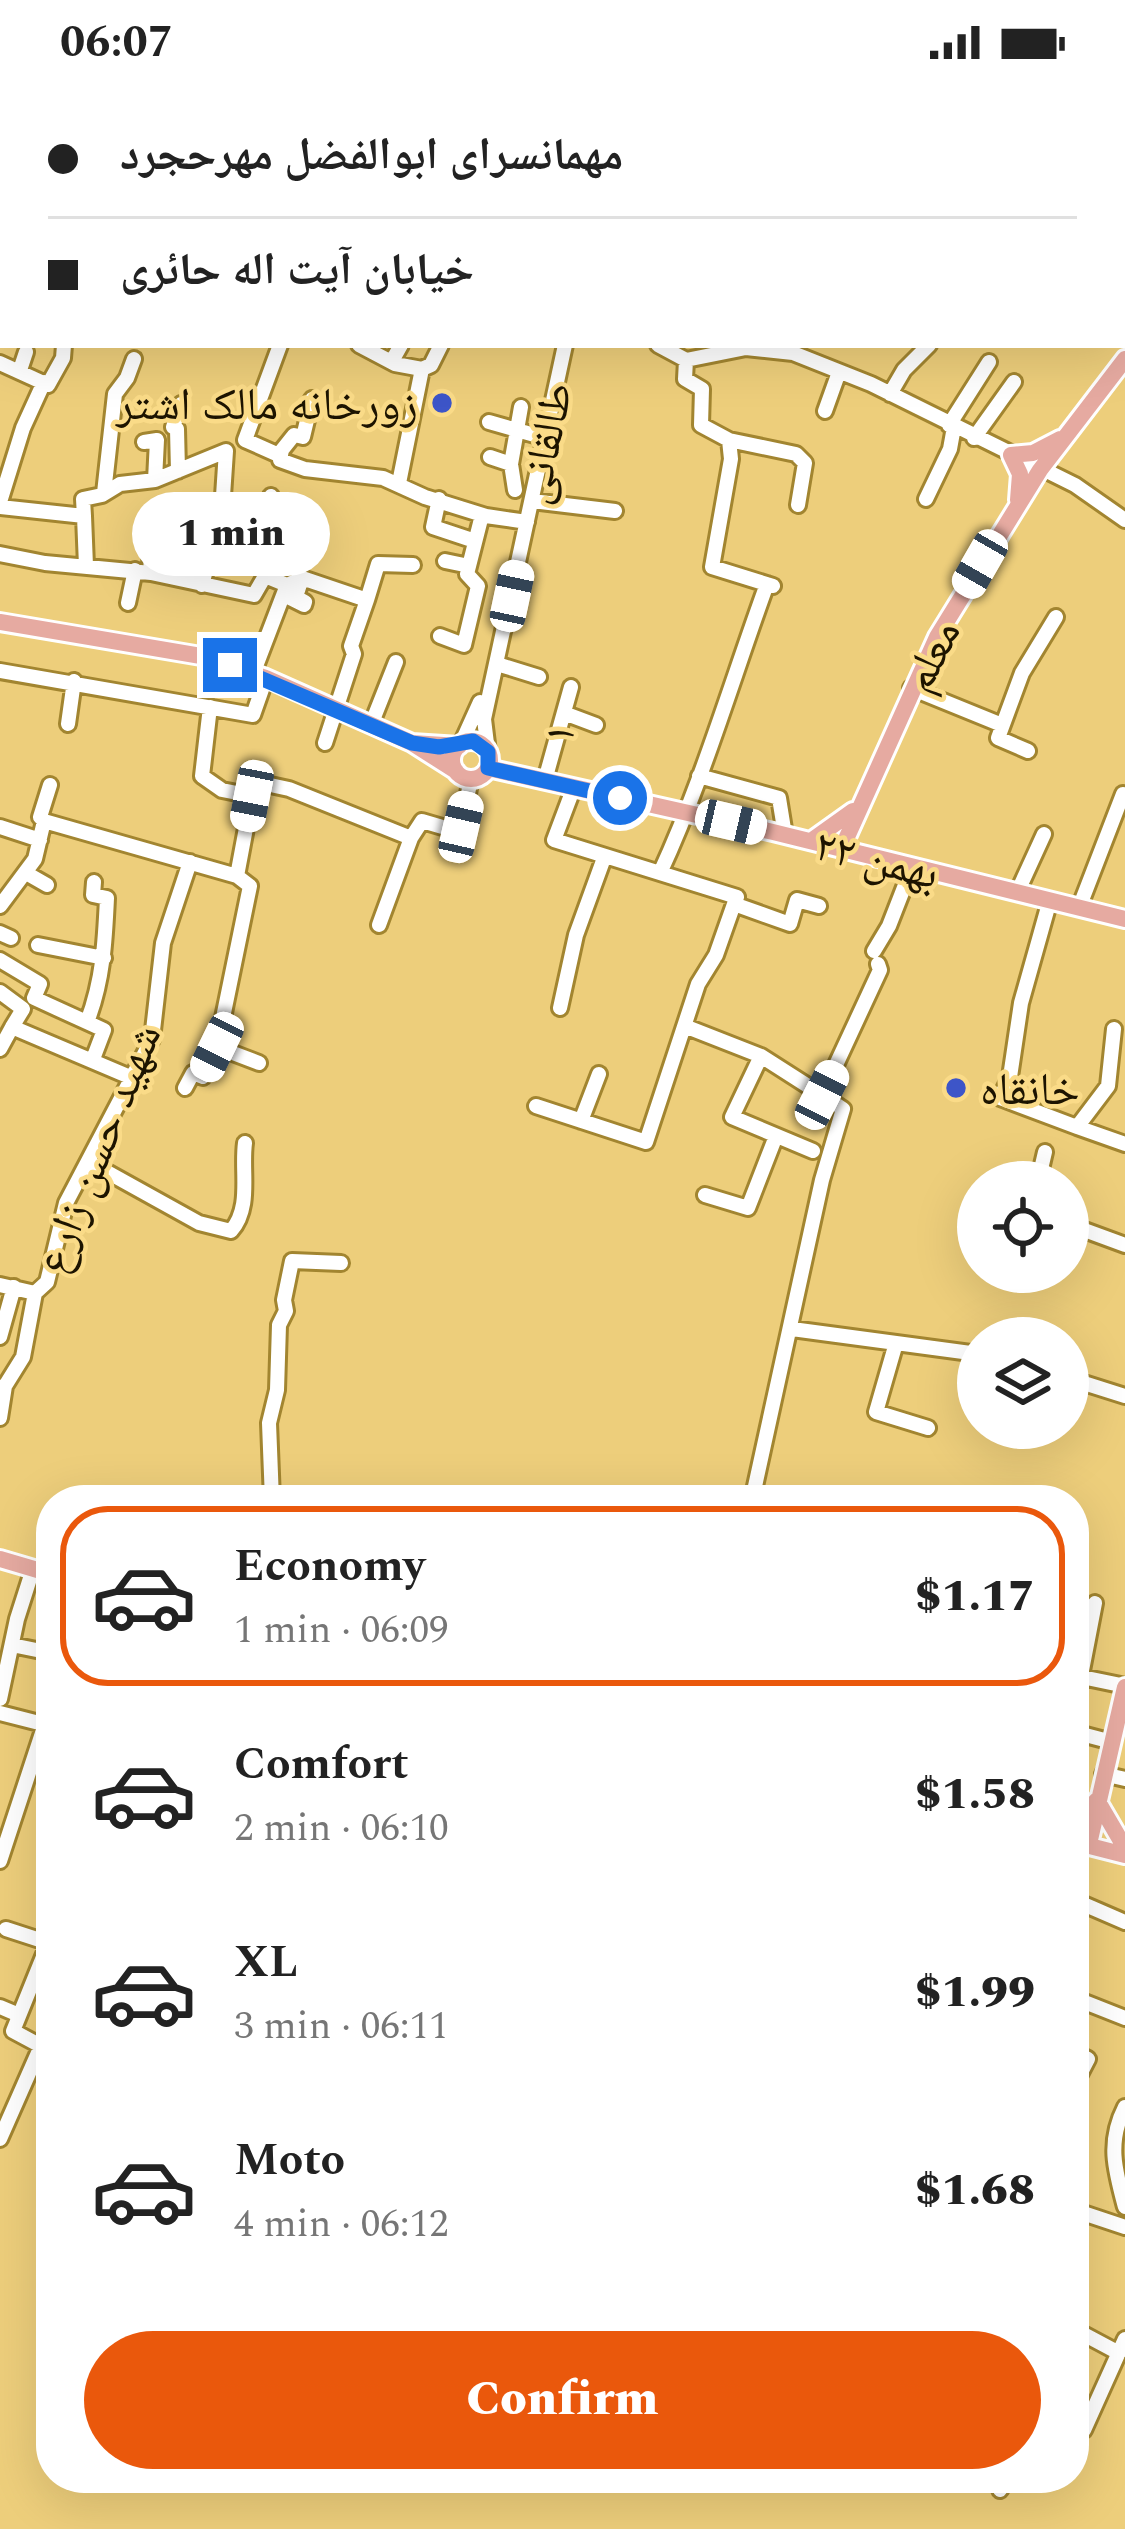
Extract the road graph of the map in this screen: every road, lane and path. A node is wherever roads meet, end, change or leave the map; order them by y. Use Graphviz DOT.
graph roads {
  1 [pos="63,348"];
  2 [pos="279,348"];
  3 [pos="365,348"];
  4 [pos="399,348"];
  5 [pos="440,348"];
  6 [pos="560,348"];
  7 [pos="560,348"];
  8 [pos="664,348"];
  9 [pos="766,348"];
  10 [pos="926,348"];
  11 [pos="26,352"];
  12 [pos="134,359"];
  13 [pos="1125,359"];
  14 [pos="686,360"];
  15 [pos="392,361"];
  16 [pos="0,362"];
  17 [pos="989,362"];
  18 [pos="422,369"];
  19 [pos="20,370"];
  20 [pos="839,373"];
  21 [pos="44,382"];
  22 [pos="1014,382"];
  23 [pos="890,394"];
  24 [pos="312,399"];
  25 [pos="181,404"];
  26 [pos="521,407"];
  27 [pos="826,411"];
  28 [pos="489,422"];
  29 [pos="951,426"];
  30 [pos="516,430"];
  31 [pos="1066,435"];
  32 [pos="538,436"];
  33 [pos="974,438"];
  34 [pos="729,440"];
  35 [pos="144,442"];
  36 [pos="1010,455"];
  37 [pos="490,457"];
  38 [pos="281,458"];
  39 [pos="511,464"];
  40 [pos="1040,470"];
  41 [pos="178,471"];
  42 [pos="155,480"];
  43 [pos="399,483"];
  44 [pos="515,490"];
  45 [pos="104,494"];
  46 [pos="271,496"];
  47 [pos="439,499"];
  48 [pos="926,499"];
  49 [pos="532,501"];
  50 [pos="0,505"];
  51 [pos="798,505"];
  52 [pos="1017,507"];
  53 [pos="222,511"];
  54 [pos="615,511"];
  55 [pos="84,515"];
  56 [pos="482,515"];
  57 [pos="1125,520"];
  58 [pos="524,521"];
  59 [pos="149,536"];
  60 [pos="475,541"];
  61 [pos="0,554"];
  62 [pos="445,561"];
  63 [pos="208,563"];
  64 [pos="413,565"];
  65 [pos="86,566"];
  66 [pos="469,566"];
  67 [pos="143,572"];
  68 [pos="265,576"];
  69 [pos="202,585"];
  70 [pos="291,586"];
  71 [pos="367,600"];
  72 [pos="128,603"];
  73 [pos="1056,616"];
  74 [pos="0,622"];
  75 [pos="359,622"];
  76 [pos="376,628"];
  77 [pos="440,636"];
  78 [pos="396,662"];
  79 [pos="497,664"];
  80 [pos="0,670"];
  81 [pos="259,676"];
  82 [pos="538,676"];
  83 [pos="74,681"];
  84 [pos="571,687"];
  85 [pos="911,688"];
  86 [pos="210,707"];
  87 [pos="338,710"];
  88 [pos="564,713"];
  89 [pos="68,724"];
  90 [pos="371,725"];
  91 [pos="596,725"];
  92 [pos="1002,725"];
  93 [pos="325,743"];
  94 [pos="412,743"];
  95 [pos="460,745"];
  96 [pos="1028,751"];
  97 [pos="488,760"];
  98 [pos="464,775"];
  99 [pos="699,776"];
  100 [pos="545,780"];
  101 [pos="50,785"];
  102 [pos="574,787"];
  103 [pos="1123,794"];
  104 [pos="252,796"];
  105 [pos="856,809"];
  106 [pos="688,813"];
  107 [pos="44,820"];
  108 [pos="0,827"];
  109 [pos="1043,834"];
  110 [pos="785,835"];
  111 [pos="411,838"];
  112 [pos="40,841"];
  113 [pos="812,841"];
  114 [pos="838,847"];
  115 [pos="870,856"];
  116 [pos="604,858"];
  117 [pos="190,862"];
  118 [pos="912,867"];
  119 [pos="26,873"];
  120 [pos="660,873"];
  121 [pos="237,876"];
  122 [pos="94,882"];
  123 [pos="47,885"];
  124 [pos="1017,893"];
  125 [pos="1049,900"];
  126 [pos="734,904"];
  127 [pos="0,906"];
  128 [pos="819,906"];
  129 [pos="1079,908"];
  130 [pos="1125,919"];
  131 [pos="379,925"];
  132 [pos="38,946"];
  133 [pos="104,958"];
  134 [pos="0,960"];
  135 [pos="0,992"];
  136 [pos="560,1008"];
  137 [pos="87,1022"];
  138 [pos="12,1027"];
  139 [pos="687,1027"];
  140 [pos="1114,1029"];
  141 [pos="217,1047"];
  142 [pos="0,1049"];
  143 [pos="761,1056"];
  144 [pos="93,1059"];
  145 [pos="259,1063"];
  146 [pos="599,1074"];
  147 [pos="130,1077"];
  148 [pos="1108,1086"];
  149 [pos="185,1088"];
  150 [pos="1125,1089"];
  151 [pos="822,1095"];
  152 [pos="536,1106"];
  153 [pos="581,1121"];
  154 [pos="1077,1127"];
  155 [pos="776,1136"];
  156 [pos="245,1143"];
  157 [pos="1125,1144"];
  158 [pos="813,1151"];
  159 [pos="1045,1152"];
  160 [pos="1043,1161"];
  161 [pos="89,1162"];
  162 [pos="705,1195"];
  163 [pos="1089,1232"];
  164 [pos="1125,1245"];
  165 [pos="341,1263"];
  166 [pos="7,1286"];
  167 [pos="35,1294"];
  168 [pos="792,1329"];
  169 [pos="0,1337"];
  170 [pos="896,1343"];
  171 [pos="957,1351"];
  172 [pos="1089,1385"];
  173 [pos="3,1386"];
  174 [pos="1125,1396"];
  175 [pos="0,1418"];
  176 [pos="928,1428"];
  177 [pos="271,1485"];
  178 [pos="756,1485"];
  179 [pos="0,1559"];
  180 [pos="36,1569"];
  181 [pos="36,1586"];
  182 [pos="1095,1603"];
  183 [pos="1089,1629"];
  184 [pos="12,1645"];
  185 [pos="36,1650"];
  186 [pos="1089,1679"];
  187 [pos="1125,1690"];
  188 [pos="0,1700"];
  189 [pos="0,1713"];
  190 [pos="36,1722"];
  191 [pos="1089,1736"];
  192 [pos="1112,1742"];
  193 [pos="36,1759"];
  194 [pos="1103,1774"];
  195 [pos="1125,1779"];
  196 [pos="1097,1800"];
  197 [pos="1089,1808"];
  198 [pos="1089,1823"];
  199 [pos="1089,1844"];
  200 [pos="1125,1852"];
  201 [pos="0,1861"];
  202 [pos="1089,1906"];
  203 [pos="1125,1922"];
  204 [pos="6,1929"];
  205 [pos="36,1936"];
  206 [pos="36,1983"];
  207 [pos="1089,2004"];
  208 [pos="0,2007"];
  209 [pos="19,2015"];
  210 [pos="1125,2018"];
  211 [pos="36,2043"];
  212 [pos="36,2057"];
  213 [pos="1125,2107"];
  214 [pos="0,2139"];
  215 [pos="1125,2206"];
  216 [pos="1089,2215"];
  217 [pos="1125,2227"];
  218 [pos="1089,2334"];
  219 [pos="1122,2346"];
  220 [pos="1089,2419"];
  1 -- 21 [label="street"];
  2 -- 38 [label="street"];
  3 -- 15 [label="street"];
  4 -- 15 [label="street"];
  5 -- 18 [label="street"];
  6 -- 32 [label="street, طالقانی"];
  7 -- 49 [label="street, طالقانی"];
  8 -- 14 [label="street"];
  9 -- 14 [label="street"];
  9 -- 20 [label="street"];
  10 -- 23 [label="street"];
  11 -- 19 [label="street"];
  12 -- 45 [label="street"];
  13 -- 31 [label="main road, معلم"];
  14 -- 34 [label="street"];
  15 -- 18 [label="street"];
  16 -- 19 [label="street"];
  17 -- 29 [label="street"];
  18 -- 43 [label="street"];
  19 -- 21 [label="street"];
  20 -- 23 [label="street"];
  20 -- 27 [label="street"];
  21 -- 50 [label="street"];
  22 -- 33 [label="street"];
  23 -- 29 [label="street"];
  24 -- 38 [label="street"];
  25 -- 41 [label="street"];
  26 -- 30 [label="street"];
  28 -- 30 [label="street"];
  29 -- 33 [label="street"];
  29 -- 48 [label="street"];
  30 -- 32 [label="street"];
  30 -- 39 [label="street"];
  31 -- 36 [label="main road"];
  31 -- 40 [label="main road, معلم"];
  32 -- 58 [label="street, طالقانی"];
  33 -- 36 [label="street"];
  34 -- 51 [label="street"];
  34 -- 99 [label="street"];
  35 -- 42 [label="street"];
  36 -- 40 [label="street"];
  36 -- 52 [label="main road"];
  37 -- 39 [label="street"];
  38 -- 43 [label="street"];
  39 -- 44 [label="street"];
  40 -- 52 [label="main road, معلم"];
  40 -- 57 [label="street"];
  41 -- 42 [label="street"];
  41 -- 53 [label="street"];
  42 -- 45 [label="street"];
  43 -- 47 [label="street"];
  45 -- 55 [label="street"];
  46 -- 68 [label="street"];
  47 -- 56 [label="street"];
  47 -- 60 [label="street"];
  49 -- 54 [label="street"];
  49 -- 58 [label="street, طالقانی"];
  50 -- 55 [label="street"];
  52 -- 85 [label="main road, معلم"];
  55 -- 65 [label="street"];
  56 -- 58 [label="street"];
  56 -- 60 [label="street"];
  58 -- 79 [label="street, طالقانی"];
  58 -- 95 [label="street, طالقانی"];
  59 -- 67 [label="street"];
  60 -- 66 [label="street"];
  61 -- 65 [label="street"];
  62 -- 66 [label="street"];
  63 -- 69 [label="street"];
  64 -- 71 [label="street"];
  65 -- 67 [label="street"];
  66 -- 77 [label="street"];
  67 -- 69 [label="street"];
  67 -- 72 [label="street"];
  68 -- 69 [label="street"];
  68 -- 70 [label="street"];
  70 -- 71 [label="street"];
  70 -- 81 [label="street"];
  71 -- 75 [label="street"];
  73 -- 92 [label="street"];
  74 -- 81 [label="main road"];
  75 -- 76 [label="street"];
  75 -- 87 [label="street"];
  78 -- 90 [label="street"];
  79 -- 82 [label="street"];
  79 -- 97 [label="street, طالقانی"];
  80 -- 83 [label="street"];
  81 -- 86 [label="street"];
  81 -- 87 [label="main road"];
  83 -- 86 [label="street"];
  83 -- 89 [label="street"];
  84 -- 88 [label="street, ۱"];
  85 -- 92 [label="street"];
  85 -- 105 [label="main road, معلم"];
  86 -- 104 [label="street"];
  87 -- 90 [label="main road"];
  87 -- 93 [label="street"];
  88 -- 91 [label="street"];
  88 -- 100 [label="street, ۱"];
  90 -- 94 [label="main road"];
  92 -- 96 [label="street"];
  94 -- 95 [label="main road, ۲۲ بهمن"];
  94 -- 98 [label="main road"];
  95 -- 97 [label="main road, ۲۲ بهمن"];
  95 -- 98 [label="main road"];
  97 -- 98 [label="main road"];
  97 -- 100 [label="main road, ۲۲ بهمن"];
  98 -- 111 [label="street"];
  99 -- 106 [label="street"];
  99 -- 110 [label="street"];
  100 -- 102 [label="main road, ۲۲ بهمن"];
  101 -- 107 [label="street"];
  102 -- 106 [label="main road, ۲۲ بهمن"];
  102 -- 116 [label="street"];
  103 -- 129 [label="street"];
  104 -- 111 [label="street"];
  104 -- 121 [label="street"];
  105 -- 113 [label="main road"];
  105 -- 114 [label="main road, معلم"];
  105 -- 115 [label="main road"];
  106 -- 110 [label="main road, ۲۲ بهمن"];
  106 -- 120 [label="street"];
  107 -- 112 [label="street"];
  107 -- 117 [label="street"];
  108 -- 112 [label="street"];
  109 -- 124 [label="street"];
  110 -- 113 [label="main road, ۲۲ بهمن"];
  111 -- 131 [label="street"];
  112 -- 119 [label="street"];
  113 -- 114 [label="main road, ۲۲ بهمن"];
  114 -- 115 [label="main road, ۲۲ بهمن"];
  115 -- 118 [label="main road, ۲۲ بهمن"];
  116 -- 120 [label="street"];
  116 -- 136 [label="street"];
  117 -- 121 [label="street"];
  117 -- 147 [label="street, شهید حسن زارع"];
  118 -- 124 [label="main road, ۲۲ بهمن"];
  118 -- 151 [label="street"];
  119 -- 123 [label="street"];
  119 -- 127 [label="street"];
  120 -- 126 [label="street"];
  121 -- 141 [label="street"];
  122 -- 133 [label="street"];
  124 -- 125 [label="main road, ۲۲ بهمن"];
  125 -- 129 [label="main road, ۲۲ بهمن"];
  125 -- 154 [label="street"];
  126 -- 128 [label="street"];
  126 -- 139 [label="street"];
  129 -- 130 [label="main road, ۲۲ بهمن"];
  132 -- 133 [label="street"];
  133 -- 137 [label="street"];
  134 -- 137 [label="street"];
  135 -- 138 [label="street"];
  137 -- 144 [label="street"];
  138 -- 142 [label="street"];
  138 -- 144 [label="street"];
  139 -- 143 [label="street"];
  139 -- 153 [label="street"];
  140 -- 148 [label="street"];
  141 -- 145 [label="street"];
  141 -- 149 [label="street"];
  143 -- 151 [label="street"];
  143 -- 155 [label="street"];
  144 -- 147 [label="street"];
  146 -- 153 [label="street"];
  147 -- 161 [label="street, شهید حسن زارع"];
  148 -- 150 [label="street"];
  148 -- 154 [label="street"];
  151 -- 168 [label="street"];
  152 -- 153 [label="street"];
  154 -- 157 [label="street"];
  155 -- 158 [label="street"];
  155 -- 162 [label="street"];
  156 -- 161 [label="street"];
  159 -- 160 [label="street"];
  161 -- 167 [label="street, شهید حسن زارع"];
  163 -- 164 [label="street"];
  165 -- 177 [label="street"];
  166 -- 167 [label="street"];
  166 -- 169 [label="street"];
  167 -- 173 [label="street, شهید حسن زارع"];
  168 -- 170 [label="street"];
  168 -- 178 [label="street"];
  170 -- 171 [label="street"];
  170 -- 176 [label="street"];
  172 -- 174 [label="street"];
  173 -- 175 [label="street, شهید حسن زارع"];
  179 -- 180 [label="main road"];
  181 -- 184 [label="street"];
  182 -- 183 [label="street"];
  184 -- 185 [label="street"];
  184 -- 188 [label="street"];
  186 -- 187 [label="street"];
  187 -- 192 [label="main road"];
  189 -- 190 [label="street"];
  191 -- 192 [label="street"];
  192 -- 194 [label="main road"];
  193 -- 201 [label="street"];
  194 -- 195 [label="street"];
  194 -- 196 [label="main road"];
  196 -- 197 [label="main road"];
  196 -- 198 [label="main road"];
  196 -- 200 [label="main road"];
  199 -- 200 [label="main road"];
  202 -- 203 [label="street"];
  204 -- 205 [label="street"];
  206 -- 209 [label="street"];
  207 -- 210 [label="street"];
  208 -- 209 [label="street"];
  209 -- 211 [label="street"];
  212 -- 214 [label="street"];
  213 -- 215 [label="street"];
  216 -- 217 [label="street"];
  218 -- 219 [label="street"];
  219 -- 220 [label="street"];
}
